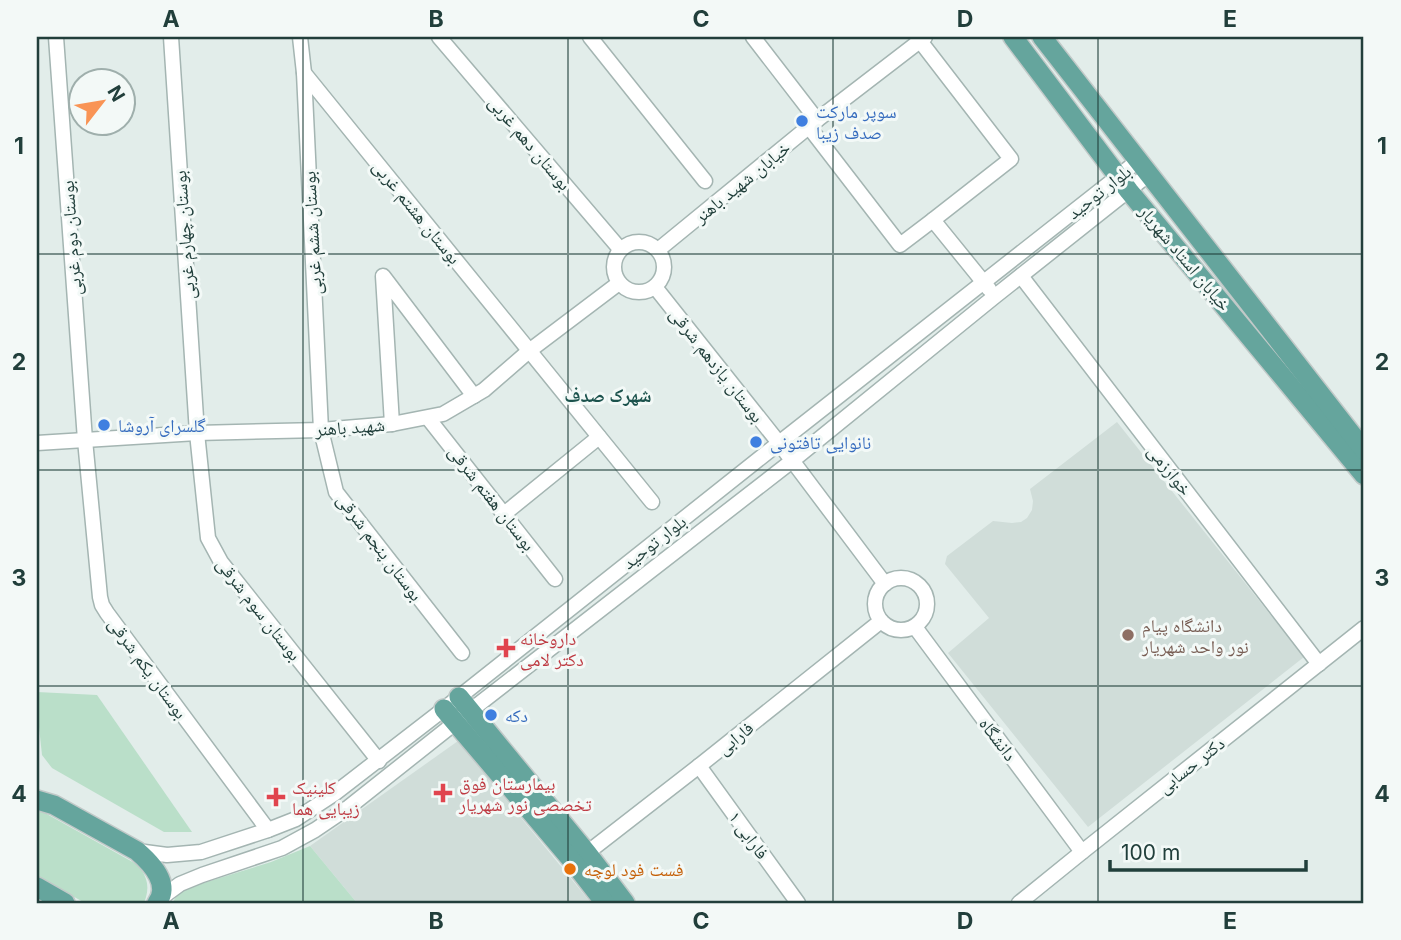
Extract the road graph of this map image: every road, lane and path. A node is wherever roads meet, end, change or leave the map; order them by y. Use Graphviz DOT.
graph roads {
  1 [pos="56,37"];
  2 [pos="172,37"];
  3 [pos="300,37"];
  4 [pos="439,37"];
  5 [pos="590,37"];
  6 [pos="753,37"];
  7 [pos="1013,37"];
  8 [pos="1042,37"];
  9 [pos="921,38"];
  10 [pos="304,73"];
  11 [pos="813,124"];
  12 [pos="1144,167"];
  13 [pos="705,181"];
  14 [pos="1124,183"];
  15 [pos="933,220"];
  16 [pos="620,249"];
  17 [pos="658,250"];
  18 [pos="1021,276"];
  19 [pos="984,283"];
  20 [pos="620,284"];
  21 [pos="655,287"];
  22 [pos="994,297"];
  23 [pos="529,351"];
  24 [pos="474,396"];
  25 [pos="428,418"];
  26 [pos="392,425"];
  27 [pos="321,430"];
  28 [pos="197,433"];
  29 [pos="599,437"];
  30 [pos="85,440"];
  31 [pos="1357,441"];
  32 [pos="37,443"];
  33 [pos="779,443"];
  34 [pos="792,461"];
  35 [pos="1364,475"];
  36 [pos="652,502"];
  37 [pos="505,514"];
  38 [pos="555,579"];
  39 [pos="885,584"];
  40 [pos="881,621"];
  41 [pos="915,627"];
  42 [pos="1364,628"];
  43 [pos="462,653"];
  44 [pos="1320,664"];
  45 [pos="457,710"];
  46 [pos="479,737"];
  47 [pos="379,761"];
  48 [pos="699,766"];
  49 [pos="37,789"];
  50 [pos="45,803"];
  51 [pos="268,830"];
  52 [pos="137,851"];
  53 [pos="1082,852"];
  54 [pos="587,853"];
  55 [pos="37,887"];
  56 [pos="159,901"];
  57 [pos="65,903"];
  58 [pos="605,903"];
  59 [pos="625,903"];
  60 [pos="799,903"];
  61 [pos="1019,903"];
  1 -- 30 [label="street, بوستان دوم غربی"];
  2 -- 28 [label="street, بوستان چهارم غربی"];
  3 -- 10 [label="street, بوستان ششم غربی"];
  4 -- 16 [label="street, بوستان دهم غربی"];
  5 -- 13 [label="street"];
  6 -- 11 [label="street"];
  7 -- 14 [label="main road, خیابان استاد شهریار"];
  8 -- 12 [label="main road, خیابان استاد شهریار"];
  9 -- 11 [label="street, خیابان شهید باهنر"];
  9 -- 15 [label="street"];
  10 -- 23 [label="street, بوستان هشتم غربی"];
  10 -- 27 [label="street, بوستان ششم غربی"];
  11 -- 15 [label="street"];
  11 -- 17 [label="street, خیابان شهید باهنر"];
  12 -- 14 [label="street, بلوار توحید"];
  12 -- 31 [label="main road, خیابان استاد شهریار"];
  14 -- 18 [label="street, بلوار توحید"];
  14 -- 19 [label="street, بلوار توحید"];
  14 -- 31 [label="main road, خیابان استاد شهریار"];
  15 -- 19 [label="street"];
  16 -- 17 [label="street"];
  16 -- 20 [label="street"];
  17 -- 21 [label="street"];
  18 -- 22 [label="street, بلوار توحید"];
  18 -- 44 [label="street, خوارزمی"];
  19 -- 22 [label="street"];
  19 -- 33 [label="street, بلوار توحید"];
  20 -- 21 [label="street"];
  20 -- 23 [label="street, شهید باهنر"];
  21 -- 33 [label="street, بوستان یازدهم شرقی"];
  22 -- 34 [label="street, بلوار توحید"];
  23 -- 24 [label="street, شهید باهنر"];
  23 -- 29 [label="street, بوستان هشتم غربی"];
  24 -- 25 [label="street, شهید باهنر"];
  24 -- 26 [label="street"];
  25 -- 26 [label="street, شهید باهنر"];
  25 -- 37 [label="street, بوستان هفتم شرقی"];
  26 -- 27 [label="street, شهید باهنر"];
  27 -- 28 [label="street, شهید باهنر"];
  27 -- 43 [label="street, بوستان پنجم شرقی"];
  28 -- 30 [label="street, شهید باهنر"];
  28 -- 47 [label="street, بوستان سوم شرقی"];
  29 -- 36 [label="street, بوستان هشتم غربی"];
  29 -- 37 [label="street"];
  30 -- 32 [label="street, شهید باهنر"];
  30 -- 51 [label="street, بوستان یکم شرقی"];
  31 -- 35 [label="main road, خیابان استاد شهریار"];
  33 -- 34 [label="street, بوستان یازدهم شرقی"];
  33 -- 45 [label="street, بلوار توحید"];
  34 -- 39 [label="street"];
  34 -- 45 [label="street, بلوار توحید"];
  37 -- 38 [label="street, بوستان هفتم شرقی"];
  39 -- 40 [label="street"];
  39 -- 41 [label="street"];
  40 -- 41 [label="street"];
  40 -- 48 [label="street, فارابی"];
  41 -- 53 [label="street, دانشگاه"];
  42 -- 44 [label="street, دکتر حسابی"];
  44 -- 53 [label="street, دکتر حسابی"];
  45 -- 46 [label="main road"];
  45 -- 47 [label="street, بلوار توحید"];
  45 -- 56 [label="street, بلوار توحید"];
  46 -- 54 [label="main road"];
  46 -- 58 [label="main road"];
  47 -- 51 [label="street, بلوار توحید"];
  48 -- 54 [label="street, فارابی"];
  48 -- 60 [label="street, فارابی ۱"];
  49 -- 50 [label="main road"];
  50 -- 52 [label="main road"];
  51 -- 52 [label="street, بلوار توحید"];
  52 -- 56 [label="main road"];
  53 -- 61 [label="street, دکتر حسابی"];
  54 -- 59 [label="main road"];
  55 -- 57 [label="main road"];
}
